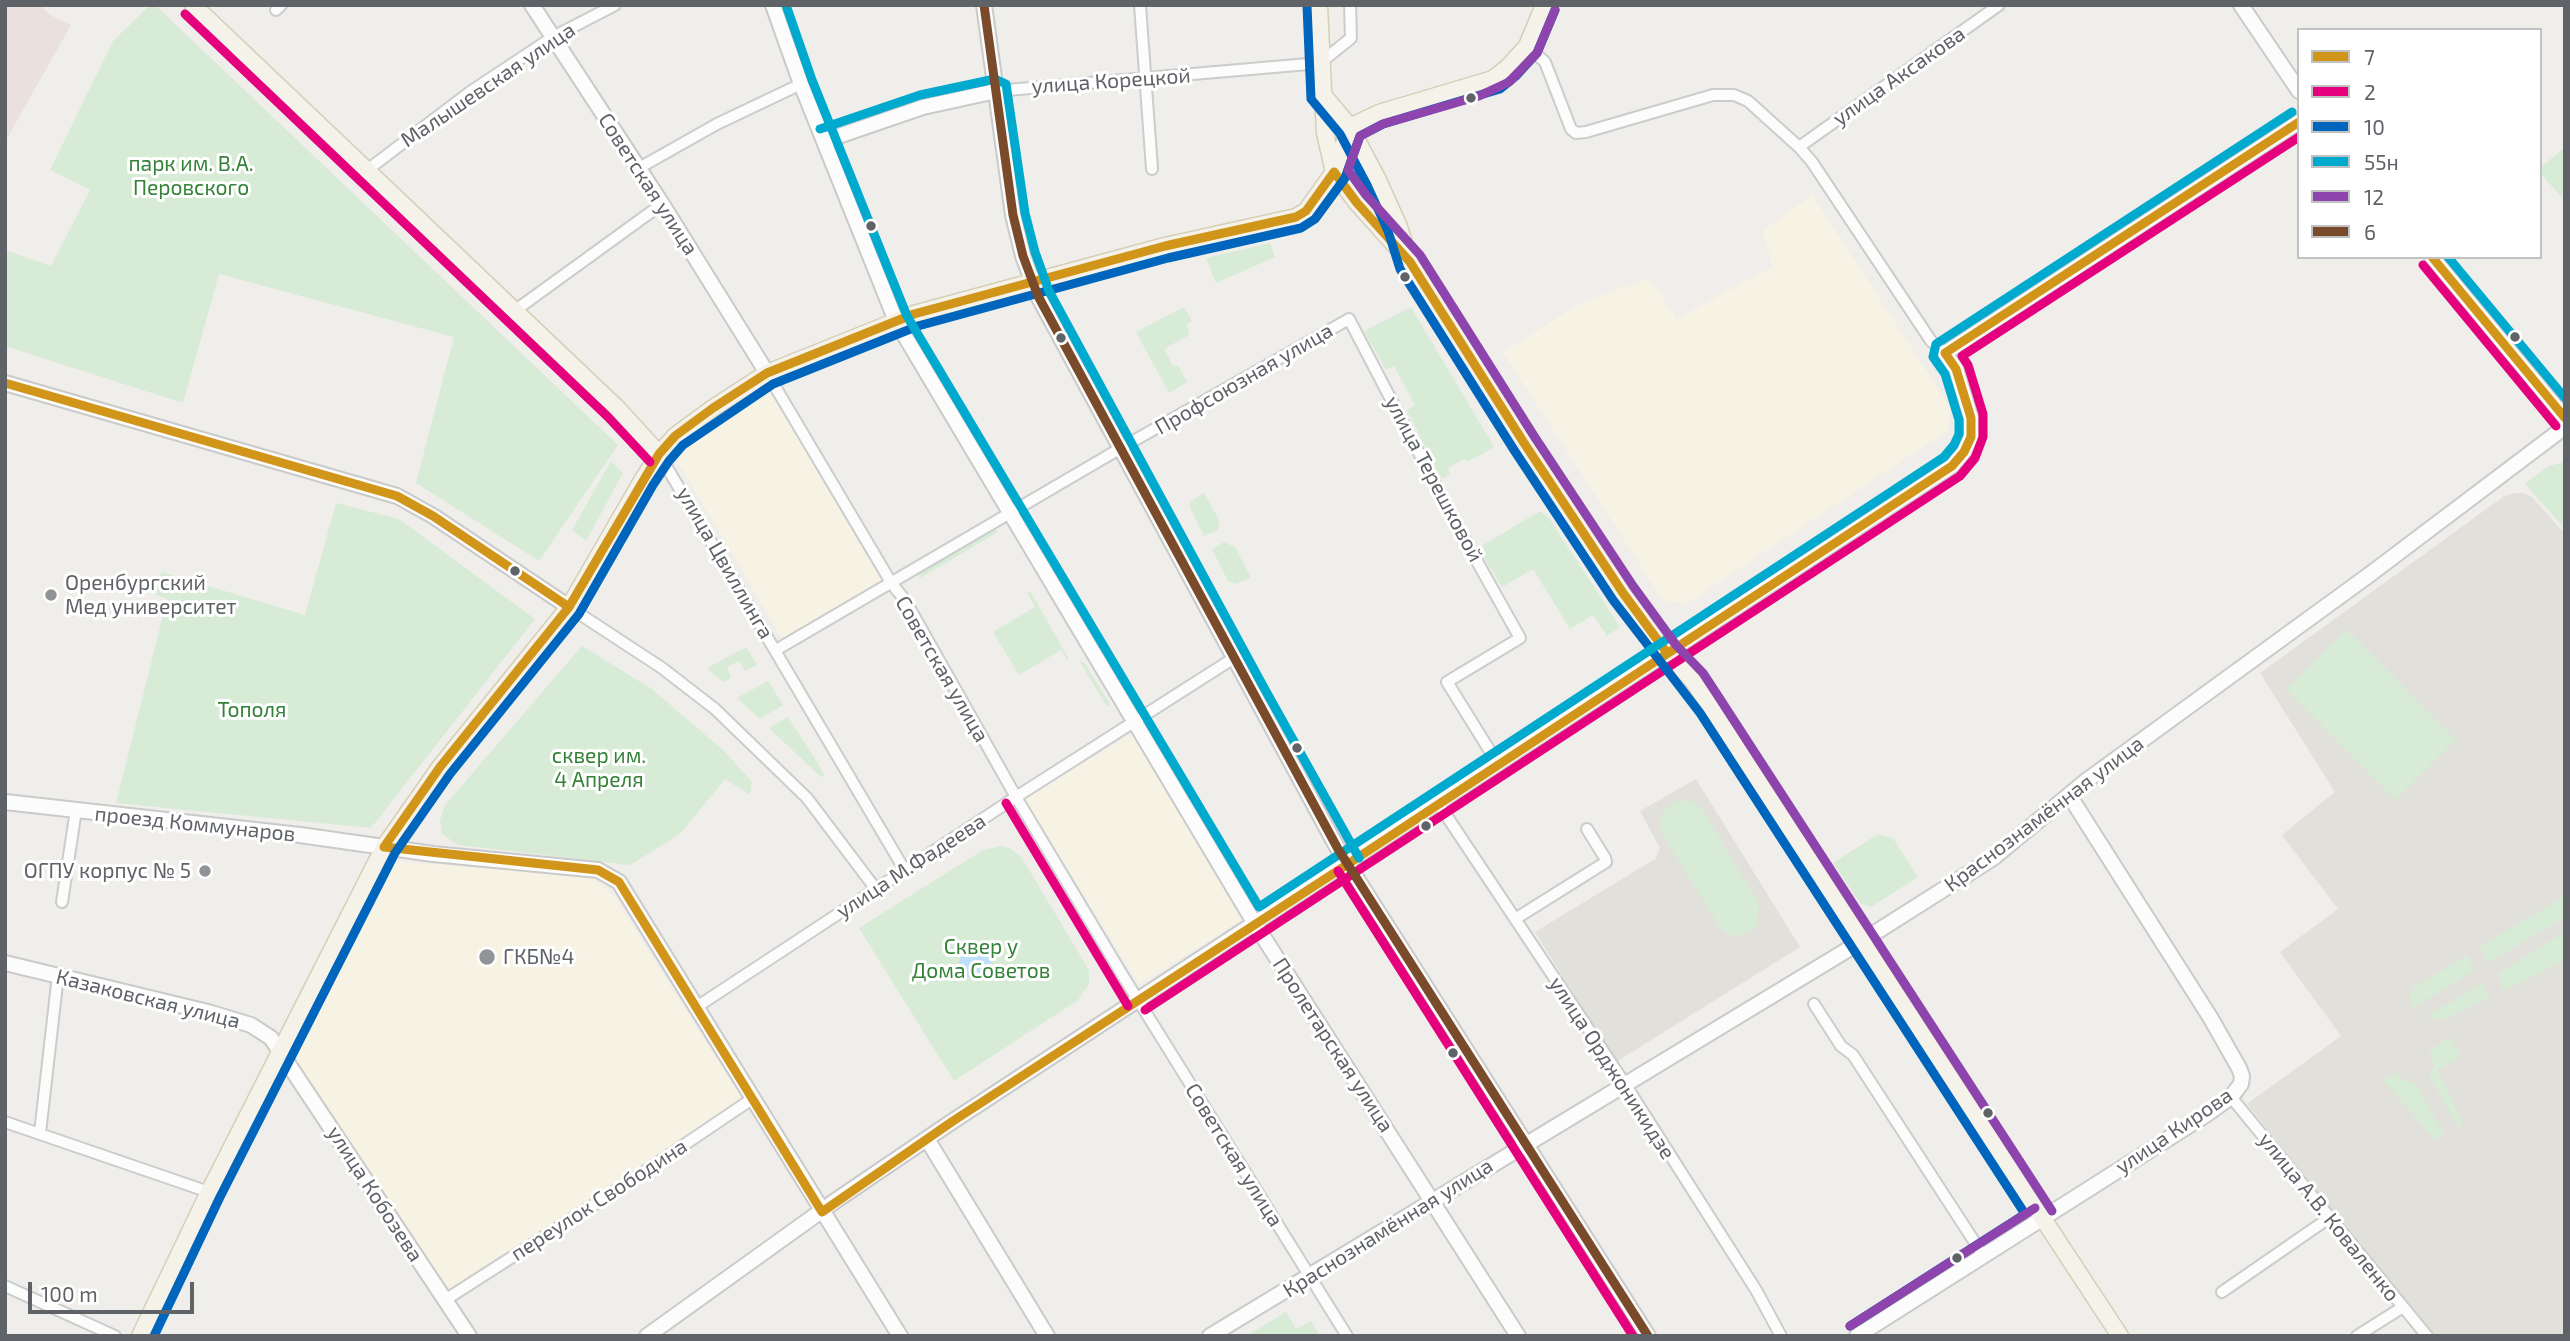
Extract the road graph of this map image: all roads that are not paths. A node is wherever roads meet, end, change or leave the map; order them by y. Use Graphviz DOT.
graph roads {
  1 [pos="193,5"];
  2 [pos="532,5"];
  3 [pos="615,5"];
  4 [pos="773,5"];
  5 [pos="984,5"];
  6 [pos="1140,5"];
  7 [pos="1319,5"];
  8 [pos="1350,5"];
  9 [pos="1544,5"];
  10 [pos="1998,5"];
  11 [pos="2241,5"];
  12 [pos="553,37"];
  13 [pos="1527,46"];
  14 [pos="1321,63"];
  15 [pos="1145,80"];
  16 [pos="801,84"];
  17 [pos="2297,88"];
  18 [pos="996,91"];
  19 [pos="1323,95"];
  20 [pos="2297,123"];
  21 [pos="1350,127"];
  22 [pos="1325,133"];
  23 [pos="824,141"];
  24 [pos="1799,147"];
  25 [pos="639,168"];
  26 [pos="1152,169"];
  27 [pos="366,171"];
  28 [pos="1334,172"];
  29 [pos="662,204"];
  30 [pos="2434,259"];
  31 [pos="1410,262"];
  32 [pos="1032,283"];
  33 [pos="513,312"];
  34 [pos="1349,319"];
  35 [pos="896,321"];
  36 [pos="1945,353"];
  37 [pos="767,373"];
  38 [pos="5,383"];
  39 [pos="2565,418"];
  40 [pos="2565,426"];
  41 [pos="1121,448"];
  42 [pos="659,454"];
  43 [pos="1009,514"];
  44 [pos="892,584"];
  45 [pos="569,607"];
  46 [pos="776,650"];
  47 [pos="1667,653"];
  48 [pos="1234,658"];
  49 [pos="1134,721"];
  50 [pos="1499,764"];
  51 [pos="2069,795"];
  52 [pos="1016,797"];
  53 [pos="5,802"];
  54 [pos="1438,803"];
  55 [pos="76,810"];
  56 [pos="1587,829"];
  57 [pos="384,847"];
  58 [pos="1348,864"];
  59 [pos="904,869"];
  60 [pos="875,888"];
  61 [pos="62,902"];
  62 [pos="1515,919"];
  63 [pos="1255,924"];
  64 [pos="1862,941"];
  65 [pos="5,963"];
  66 [pos="58,975"];
  67 [pos="1138,1000"];
  68 [pos="1814,1004"];
  69 [pos="695,1007"];
  70 [pos="281,1052"];
  71 [pos="1625,1084"];
  72 [pos="2231,1097"];
  73 [pos="752,1098"];
  74 [pos="5,1122"];
  75 [pos="40,1133"];
  76 [pos="927,1139"];
  77 [pos="1525,1143"];
  78 [pos="209,1192"];
  79 [pos="1433,1200"];
  80 [pos="822,1212"];
  81 [pos="2042,1218"];
  82 [pos="2329,1218"];
  83 [pos="1983,1255"];
  84 [pos="1309,1276"];
  85 [pos="5,1286"];
  86 [pos="2222,1292"];
  87 [pos="445,1300"];
  88 [pos="2403,1307"];
  89 [pos="115,1336"];
  90 [pos="140,1336"];
  91 [pos="469,1336"];
  92 [pos="647,1336"];
  93 [pos="900,1336"];
  94 [pos="1047,1336"];
  95 [pos="1210,1336"];
  96 [pos="1347,1336"];
  97 [pos="1518,1336"];
  98 [pos="1648,1336"];
  99 [pos="1780,1336"];
  100 [pos="1857,1336"];
  101 [pos="2120,1336"];
  102 [pos="2357,1336"];
  103 [pos="2427,1336"];
  1 -- 27 [label="main road, улица Цвиллинга"];
  2 -- 12 [label="main road, Советская улица"];
  3 -- 12 [label="street, Малышевская улица"];
  4 -- 16 [label="main road, Пролетарская улица"];
  5 -- 18 [label="main road"];
  6 -- 15 [label="street"];
  7 -- 14 [label="main road"];
  8 -- 14 [label="street"];
  9 -- 13 [label="main road"];
  10 -- 24 [label="street, улица Аксакова"];
  11 -- 17 [label="main road"];
  12 -- 25 [label="main road, Советская улица"];
  12 -- 27 [label="street, Малышевская улица"];
  13 -- 21 [label="main road"];
  13 -- 24 [label="street"];
  14 -- 15 [label="street, улица Корецкой"];
  14 -- 19 [label="main road"];
  15 -- 18 [label="street, улица Корецкой"];
  15 -- 26 [label="street"];
  16 -- 23 [label="main road, Пролетарская улица"];
  16 -- 25 [label="street"];
  18 -- 23 [label="main road, улица Корецкой"];
  18 -- 32 [label="main road"];
  19 -- 21 [label="main road"];
  19 -- 22 [label="main road"];
  20 -- 36 [label="main road"];
  21 -- 22 [label="main road"];
  21 -- 28 [label="main road"];
  21 -- 31 [label="main road"];
  22 -- 28 [label="main road"];
  23 -- 35 [label="main road, Пролетарская улица"];
  24 -- 36 [label="street"];
  25 -- 29 [label="main road, Советская улица"];
  27 -- 33 [label="main road, улица Цвиллинга"];
  28 -- 31 [label="main road"];
  28 -- 32 [label="main road"];
  29 -- 33 [label="street"];
  29 -- 37 [label="main road, Советская улица"];
  30 -- 39 [label="main road"];
  31 -- 47 [label="main road"];
  32 -- 35 [label="main road"];
  32 -- 41 [label="main road"];
  33 -- 42 [label="main road, улица Цвиллинга"];
  34 -- 41 [label="street, Профсоюзная улица"];
  34 -- 50 [label="street, улица Терешковой"];
  35 -- 37 [label="main road"];
  35 -- 43 [label="main road, Пролетарская улица"];
  36 -- 47 [label="main road"];
  37 -- 42 [label="main road"];
  37 -- 44 [label="street, Советская улица"];
  38 -- 45 [label="main road"];
  40 -- 51 [label="main road, Краснознамённая улица"];
  41 -- 43 [label="street, Профсоюзная улица"];
  41 -- 48 [label="main road"];
  42 -- 45 [label="main road"];
  42 -- 46 [label="street, улица Цвиллинга"];
  43 -- 44 [label="street, Профсоюзная улица"];
  43 -- 49 [label="main road, Пролетарская улица"];
  44 -- 46 [label="street, Профсоюзная улица"];
  44 -- 52 [label="street, Советская улица"];
  45 -- 57 [label="main road"];
  45 -- 60 [label="street"];
  46 -- 59 [label="street, улица Цвиллинга"];
  47 -- 50 [label="main road"];
  47 -- 64 [label="main road"];
  48 -- 49 [label="street, улица М.Фадеева"];
  48 -- 58 [label="main road"];
  49 -- 52 [label="street, улица М.Фадеева"];
  49 -- 63 [label="main road, Пролетарская улица"];
  50 -- 54 [label="main road"];
  51 -- 64 [label="main road, Краснознамённая улица"];
  51 -- 72 [label="main road, улица Кирова"];
  52 -- 59 [label="street, улица М.Фадеева"];
  52 -- 67 [label="street, Советская улица"];
  53 -- 55 [label="main road, проезд Коммунаров"];
  54 -- 58 [label="main road"];
  54 -- 62 [label="street, улица Орджоникидзе"];
  55 -- 57 [label="main road, проезд Коммунаров"];
  55 -- 61 [label="street"];
  56 -- 62 [label="street"];
  57 -- 69 [label="main road, проезд Коммунаров"];
  57 -- 70 [label="main road"];
  58 -- 63 [label="main road"];
  58 -- 77 [label="main road"];
  59 -- 60 [label="street, улица М.Фадеева"];
  60 -- 69 [label="street, улица М.Фадеева"];
  62 -- 71 [label="street, улица Орджоникидзе"];
  63 -- 67 [label="main road"];
  63 -- 79 [label="main road, Пролетарская улица"];
  64 -- 71 [label="main road, Краснознамённая улица"];
  64 -- 81 [label="main road"];
  65 -- 66 [label="main road, Казаковская улица"];
  66 -- 70 [label="main road, Казаковская улица"];
  66 -- 75 [label="street"];
  67 -- 76 [label="main road"];
  67 -- 84 [label="street, Советская улица"];
  68 -- 83 [label="street"];
  69 -- 73 [label="main road, проезд Коммунаров"];
  70 -- 78 [label="main road"];
  70 -- 87 [label="main road, улица Кобозева"];
  71 -- 77 [label="main road, Краснознамённая улица"];
  71 -- 99 [label="street, улица Орджоникидзе"];
  72 -- 81 [label="main road, улица Кирова"];
  72 -- 82 [label="street, улица А.В. Коваленко"];
  73 -- 80 [label="main road, проезд Коммунаров"];
  73 -- 87 [label="street, переулок Свободина"];
  74 -- 75 [label="street"];
  75 -- 78 [label="street"];
  76 -- 80 [label="main road"];
  76 -- 94 [label="main road"];
  77 -- 79 [label="main road, Краснознамённая улица"];
  77 -- 98 [label="main road"];
  78 -- 90 [label="main road"];
  79 -- 84 [label="main road, Краснознамённая улица"];
  79 -- 97 [label="main road, Пролетарская улица"];
  80 -- 92 [label="main road"];
  80 -- 93 [label="main road, проезд Коммунаров"];
  81 -- 83 [label="main road, улица Кирова"];
  81 -- 101 [label="main road"];
  82 -- 86 [label="street"];
  82 -- 88 [label="street, улица А.В. Коваленко"];
  83 -- 100 [label="main road, улица Кирова"];
  84 -- 95 [label="main road, Краснознамённая улица"];
  84 -- 96 [label="street, Советская улица"];
  85 -- 89 [label="street"];
  87 -- 91 [label="main road, улица Кобозева"];
  88 -- 102 [label="street"];
  88 -- 103 [label="street, улица А.В. Коваленко"];
}
